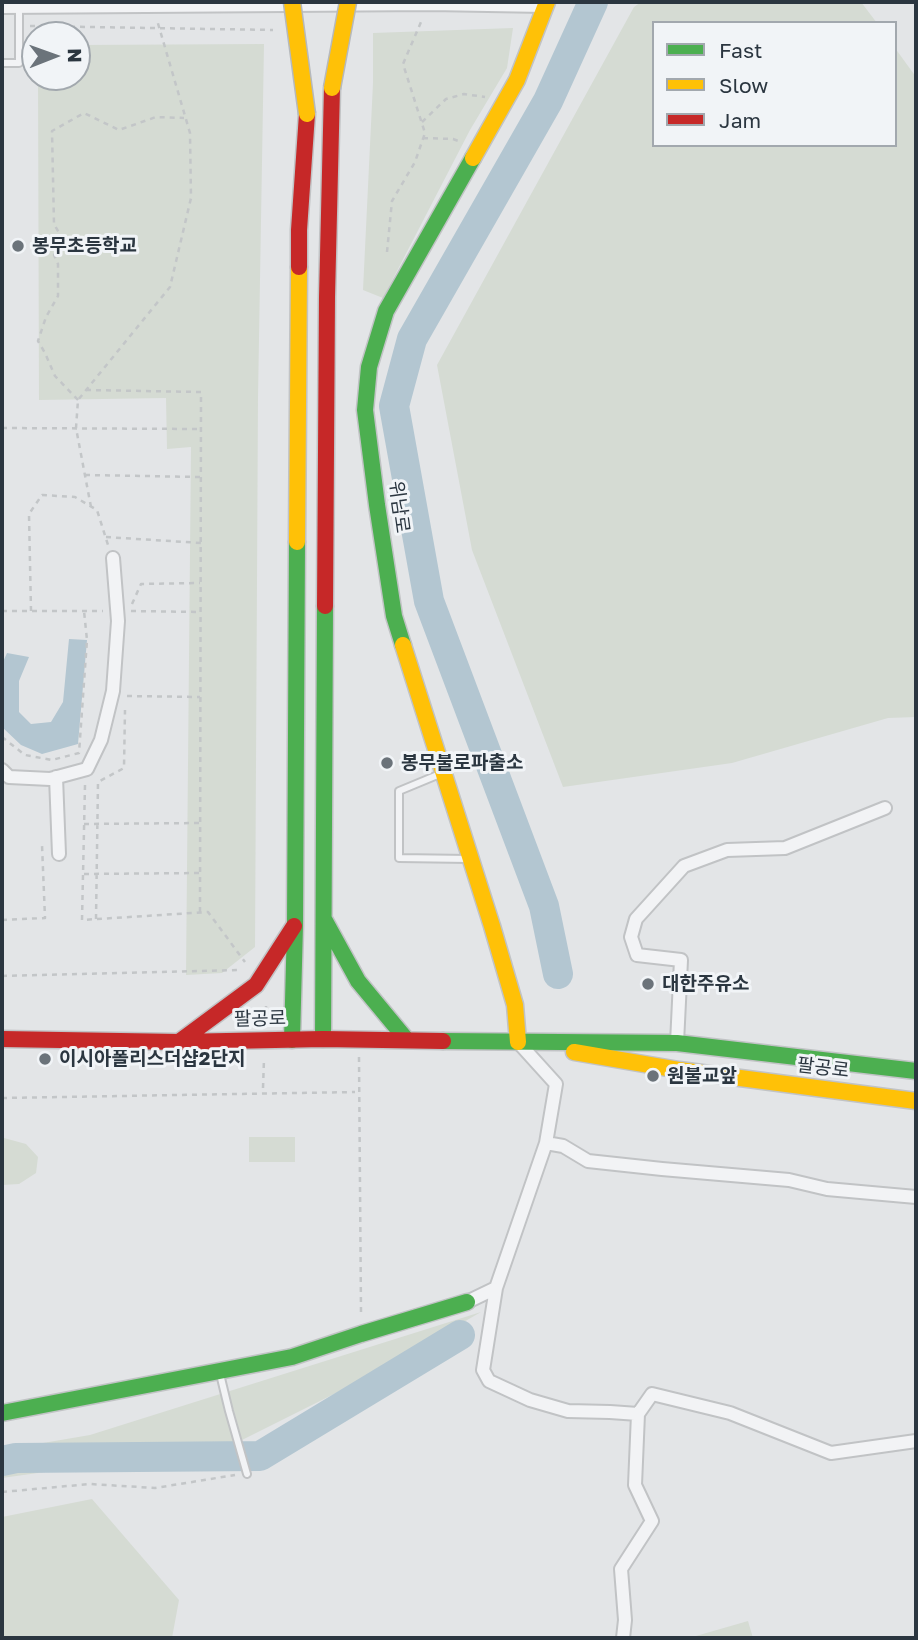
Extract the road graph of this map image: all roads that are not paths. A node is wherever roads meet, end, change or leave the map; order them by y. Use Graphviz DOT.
graph roads {
  1 [pos="292,2"];
  2 [pos="306,2"];
  3 [pos="331,2"];
  4 [pos="348,2"];
  5 [pos="19,4"];
  6 [pos="119,4"];
  7 [pos="546,4"];
  8 [pos="2,7"];
  9 [pos="2,63"];
  10 [pos="332,88"];
  11 [pos="307,114"];
  12 [pos="113,558"];
  13 [pos="2,771"];
  14 [pos="443,772"];
  15 [pos="56,777"];
  16 [pos="885,807"];
  17 [pos="59,854"];
  18 [pos="471,859"];
  19 [pos="323,917"];
  20 [pos="295,925"];
  21 [pos="323,1038"];
  22 [pos="2,1039"];
  23 [pos="406,1039"];
  24 [pos="292,1040"];
  25 [pos="179,1042"];
  26 [pos="518,1042"];
  27 [pos="677,1043"];
  28 [pos="916,1071"];
  29 [pos="916,1101"];
  30 [pos="546,1143"];
  31 [pos="916,1197"];
  32 [pos="496,1288"];
  33 [pos="467,1302"];
  34 [pos="220,1372"];
  35 [pos="2,1413"];
  36 [pos="638,1415"];
  37 [pos="916,1441"];
  38 [pos="247,1474"];
  39 [pos="622,1638"];
  1 -- 11 [label="main road, bridge"];
  2 -- 11 [label="main road, bridge"];
  3 -- 10 [label="main road, bridge"];
  4 -- 10 [label="main road, bridge"];
  5 -- 6 [label="street"];
  5 -- 8 [label="street"];
  5 -- 9 [label="lane"];
  6 -- 7 [label="street"];
  7 -- 14 [label="main road, 위남로"];
  10 -- 19 [label="main road"];
  11 -- 20 [label="main road"];
  12 -- 15 [label="street"];
  13 -- 15 [label="street"];
  14 -- 18 [label="main road, 위남로"];
  14 -- 18 [label="lane"];
  15 -- 17 [label="street"];
  16 -- 27 [label="street"];
  18 -- 26 [label="main road, 위남로"];
  19 -- 21 [label="main road"];
  19 -- 23 [label="main road"];
  20 -- 24 [label="main road"];
  20 -- 25 [label="main road"];
  21 -- 23 [label="main road, 팔공로"];
  21 -- 24 [label="main road, 팔공로"];
  22 -- 25 [label="main road, 팔공로"];
  23 -- 26 [label="main road, 팔공로"];
  24 -- 25 [label="main road, 팔공로"];
  26 -- 27 [label="main road, 팔공로"];
  26 -- 29 [label="main road, 팔공로"];
  26 -- 30 [label="street"];
  27 -- 28 [label="main road, 팔공로"];
  30 -- 31 [label="street"];
  30 -- 32 [label="street"];
  32 -- 33 [label="street"];
  32 -- 36 [label="street"];
  33 -- 34 [label="main road"];
  34 -- 35 [label="main road"];
  34 -- 38 [label="lane"];
  36 -- 37 [label="street"];
  36 -- 39 [label="street"];
}
